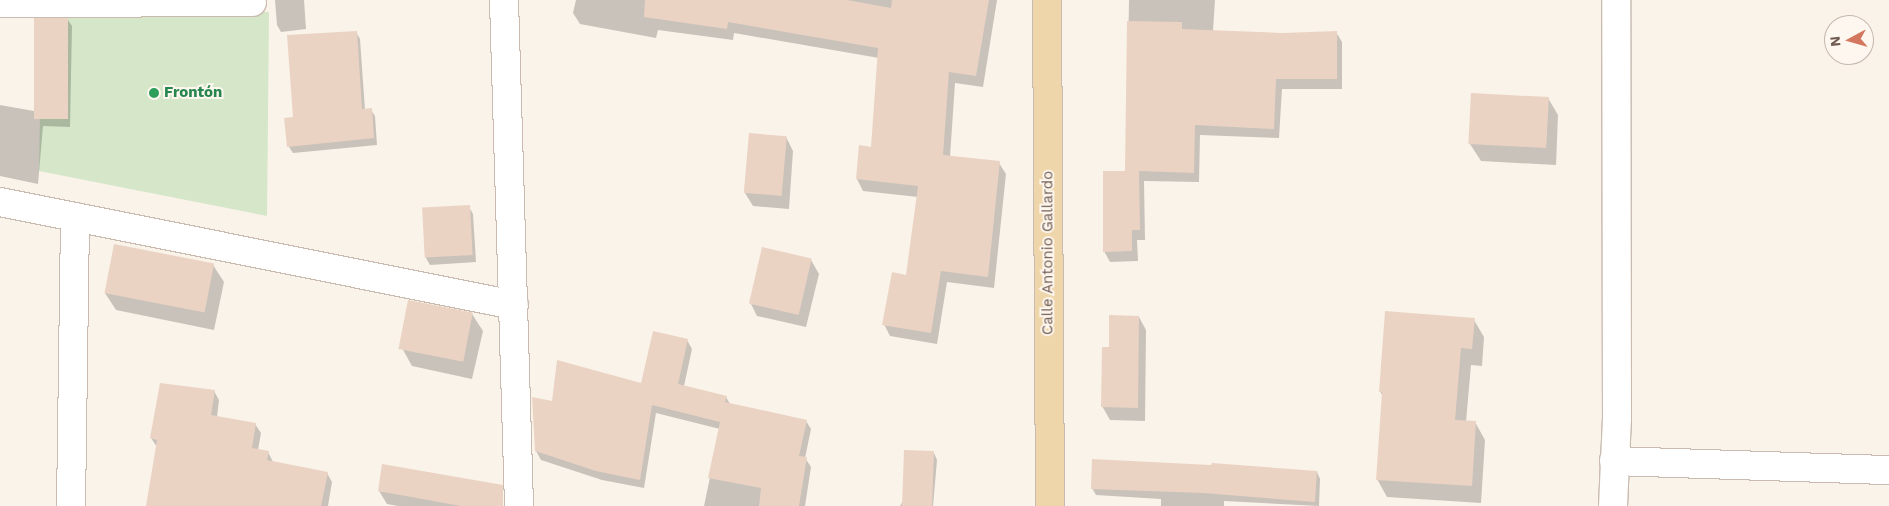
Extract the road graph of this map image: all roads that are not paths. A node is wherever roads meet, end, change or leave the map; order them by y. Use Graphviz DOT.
graph roads {
  1 [pos="504,0"];
  2 [pos="1047,0"];
  3 [pos="1616,0"];
  4 [pos="252,2"];
  5 [pos="0,3"];
  6 [pos="0,202"];
  7 [pos="75,217"];
  8 [pos="514,305"];
  9 [pos="1614,461"];
  10 [pos="1889,470"];
  11 [pos="72,506"];
  12 [pos="519,506"];
  13 [pos="1050,506"];
  14 [pos="1613,506"];
  1 -- 8 [label="street"];
  2 -- 13 [label="main road, Calle Antonio Gallardo"];
  3 -- 9 [label="street"];
  4 -- 5 [label="street"];
  6 -- 7 [label="street"];
  7 -- 8 [label="street"];
  7 -- 11 [label="street"];
  8 -- 12 [label="street"];
  9 -- 10 [label="street"];
  9 -- 14 [label="street"];
}
